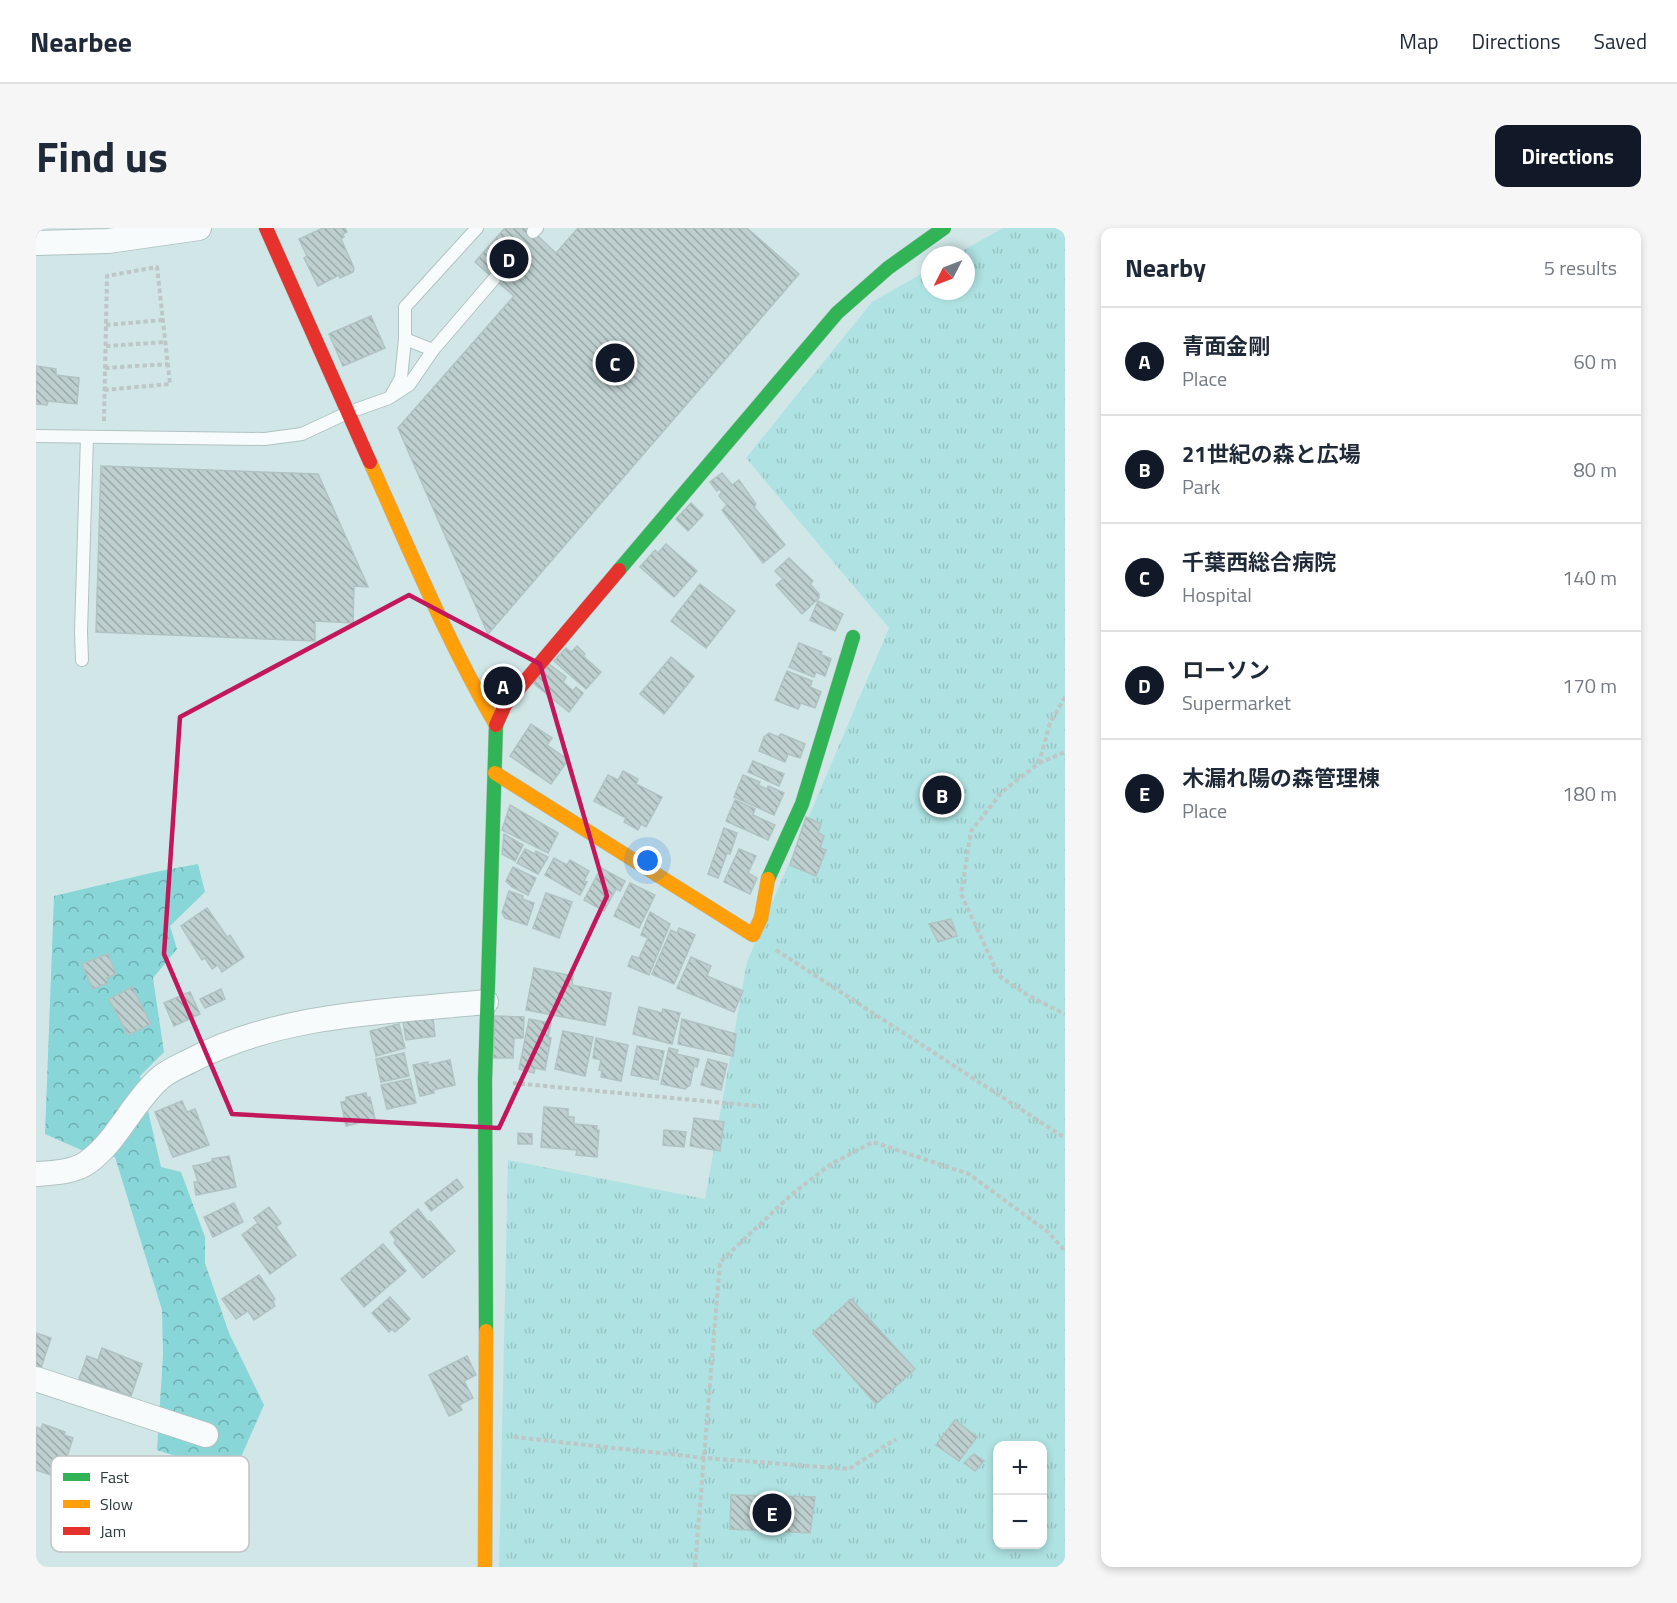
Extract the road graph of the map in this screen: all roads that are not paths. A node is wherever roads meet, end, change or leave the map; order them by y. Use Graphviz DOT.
graph roads {
  1 [pos="199,228"];
  2 [pos="266,228"];
  3 [pos="477,228"];
  4 [pos="944,228"];
  5 [pos="36,243"];
  6 [pos="494,279"];
  7 [pos="405,339"];
  8 [pos="433,350"];
  9 [pos="389,398"];
  10 [pos="346,412"];
  11 [pos="36,436"];
  12 [pos="87,437"];
  13 [pos="853,637"];
  14 [pos="82,660"];
  15 [pos="496,725"];
  16 [pos="495,773"];
  17 [pos="486,1002"];
  18 [pos="36,1174"];
  19 [pos="36,1379"];
  20 [pos="206,1435"];
  21 [pos="485,1567"];
  1 -- 5 [label="street"];
  2 -- 10 [label="street"];
  3 -- 7 [label="lane"];
  4 -- 15 [label="street"];
  6 -- 8 [label="lane"];
  7 -- 8 [label="lane"];
  7 -- 9 [label="lane"];
  8 -- 9 [label="lane"];
  9 -- 10 [label="lane"];
  10 -- 12 [label="lane"];
  10 -- 15 [label="street"];
  11 -- 12 [label="lane"];
  12 -- 14 [label="lane"];
  13 -- 16 [label="street"];
  15 -- 16 [label="street"];
  16 -- 17 [label="street"];
  17 -- 18 [label="street"];
  17 -- 21 [label="street"];
  19 -- 20 [label="street"];
}
